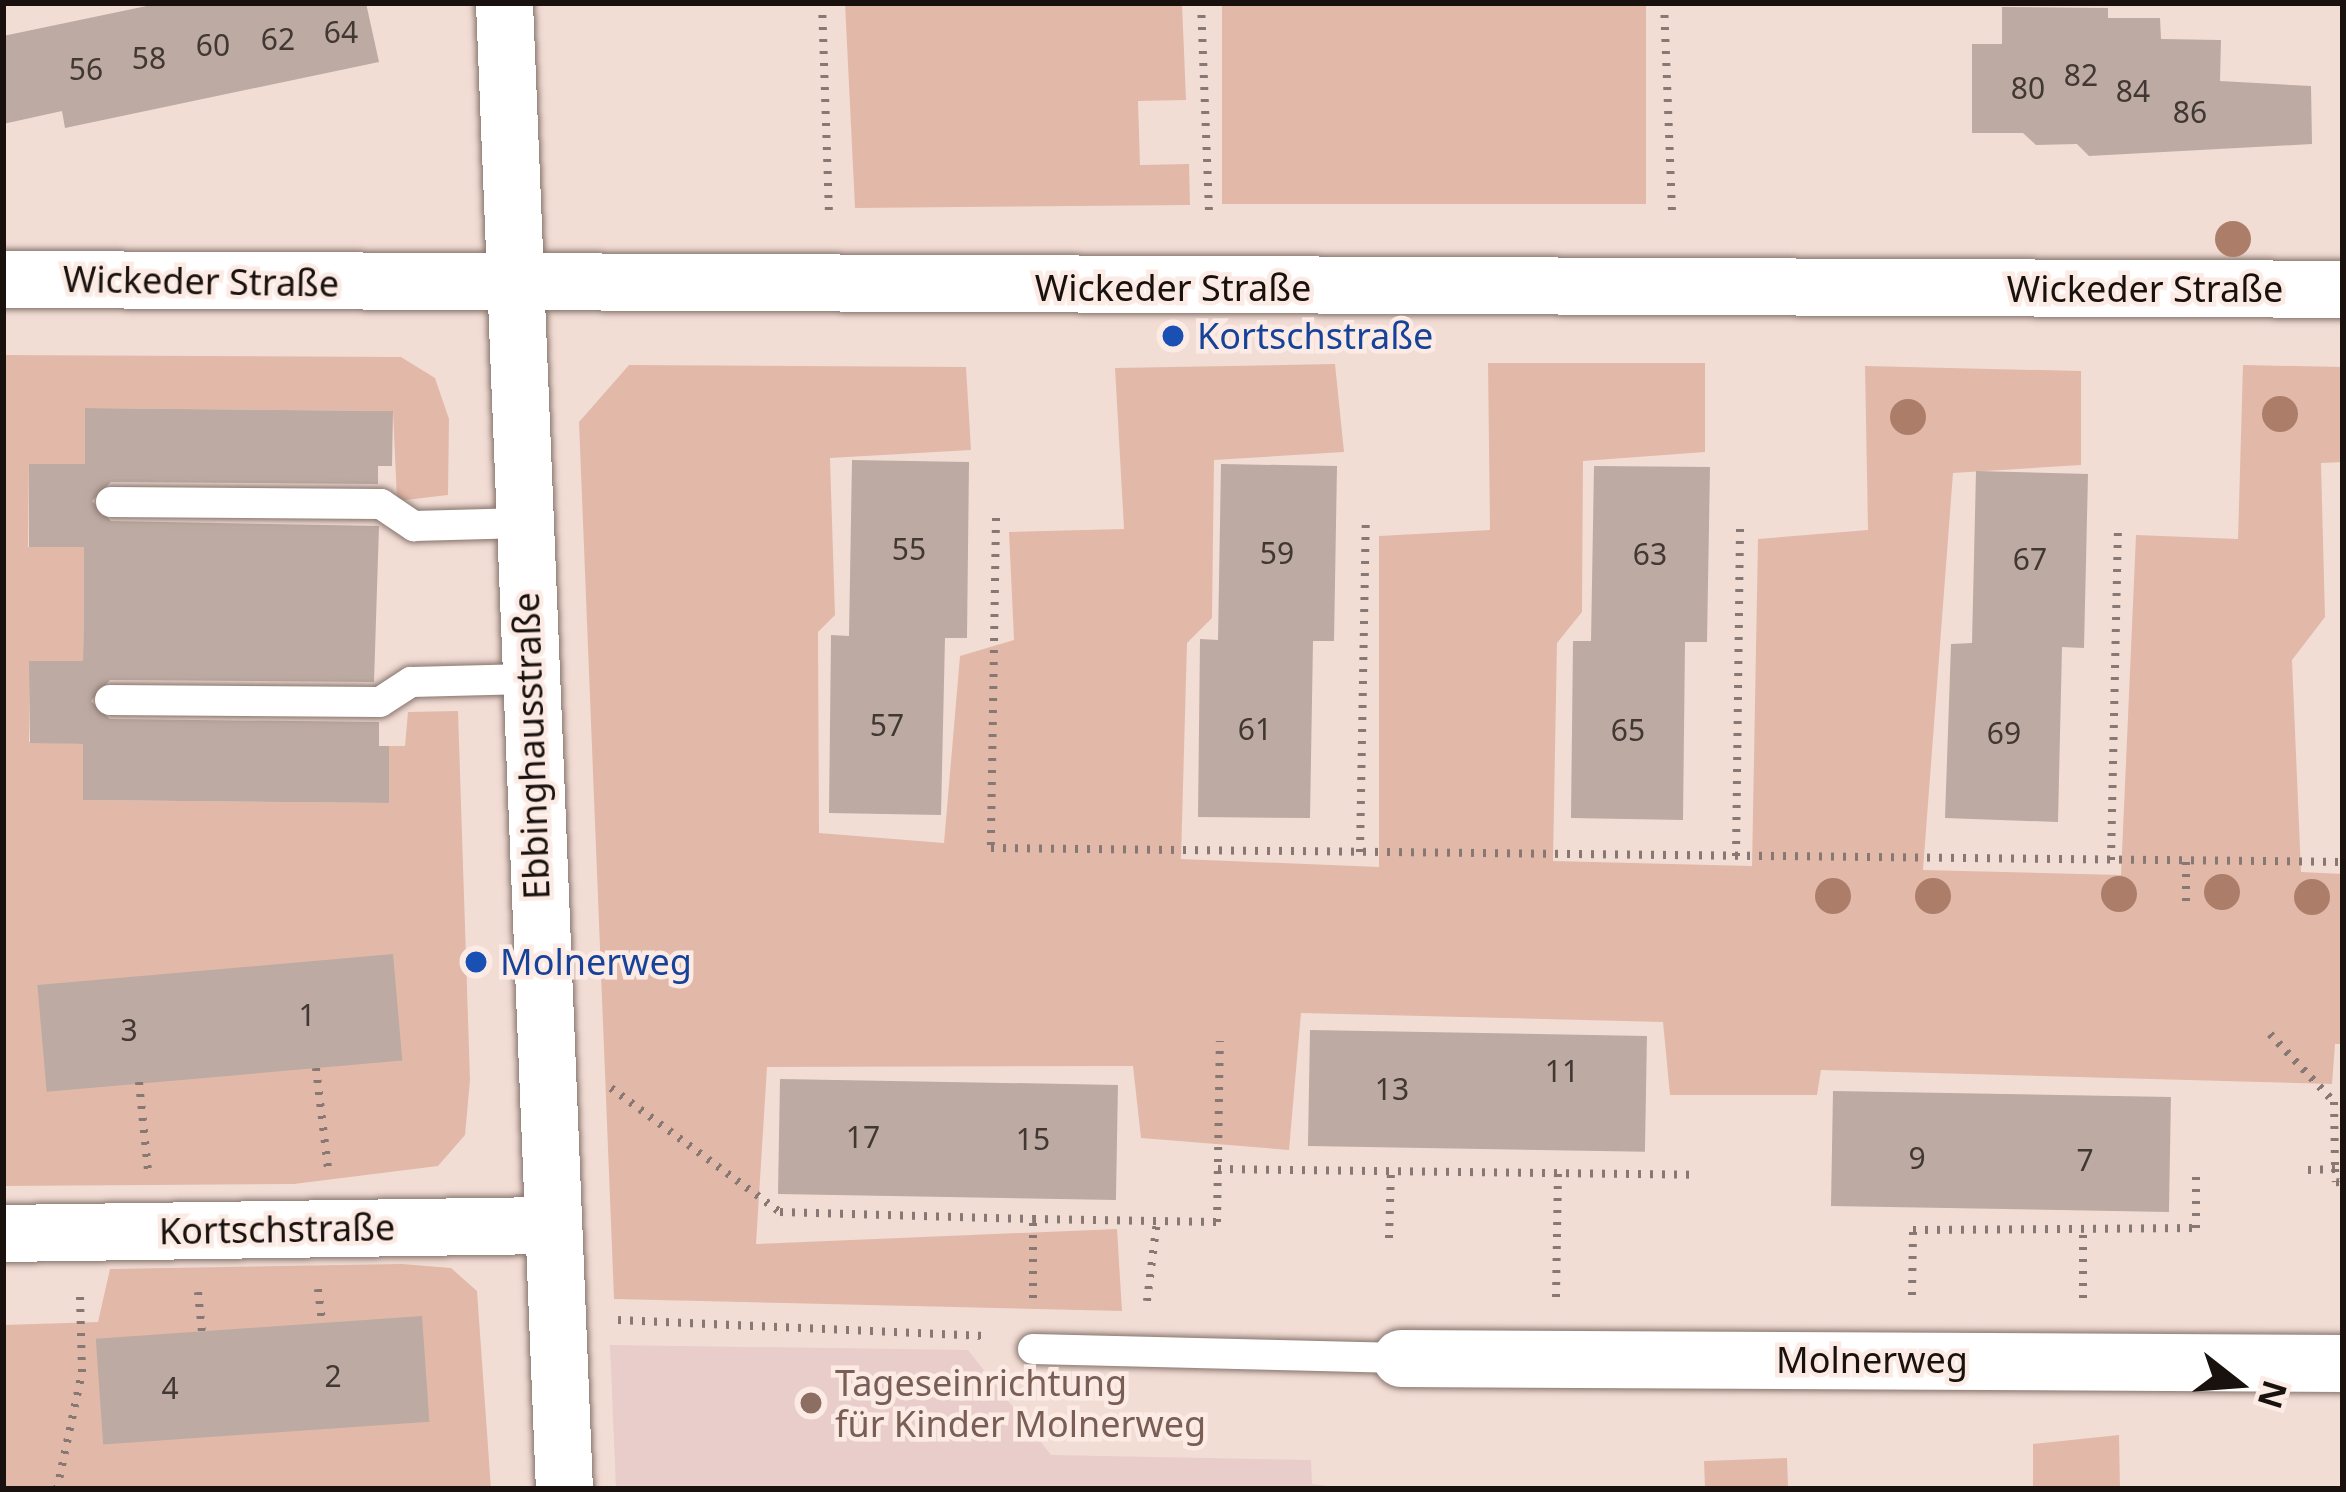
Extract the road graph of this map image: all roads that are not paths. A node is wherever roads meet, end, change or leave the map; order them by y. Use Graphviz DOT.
graph roads {
  1 [pos="504,3"];
  2 [pos="3,279"];
  3 [pos="519,282"];
  4 [pos="2343,290"];
  5 [pos="111,502"];
  6 [pos="524,523"];
  7 [pos="528,679"];
  8 [pos="110,700"];
  9 [pos="550,1225"];
  10 [pos="3,1233"];
  11 [pos="1033,1349"];
  12 [pos="1401,1358"];
  13 [pos="2343,1363"];
  14 [pos="564,1489"];
  1 -- 3 [label="street, Ebbinghausstraße"];
  2 -- 3 [label="street, Wickeder Straße"];
  3 -- 4 [label="street, Wickeder Straße"];
  3 -- 6 [label="street, Ebbinghausstraße"];
  5 -- 6 [label="lane"];
  6 -- 7 [label="street, Ebbinghausstraße"];
  7 -- 8 [label="lane"];
  7 -- 9 [label="street, Ebbinghausstraße"];
  9 -- 10 [label="street, Kortschstraße"];
  9 -- 14 [label="street, Ebbinghausstraße"];
  11 -- 12 [label="lane"];
  12 -- 13 [label="street, Molnerweg"];
}
